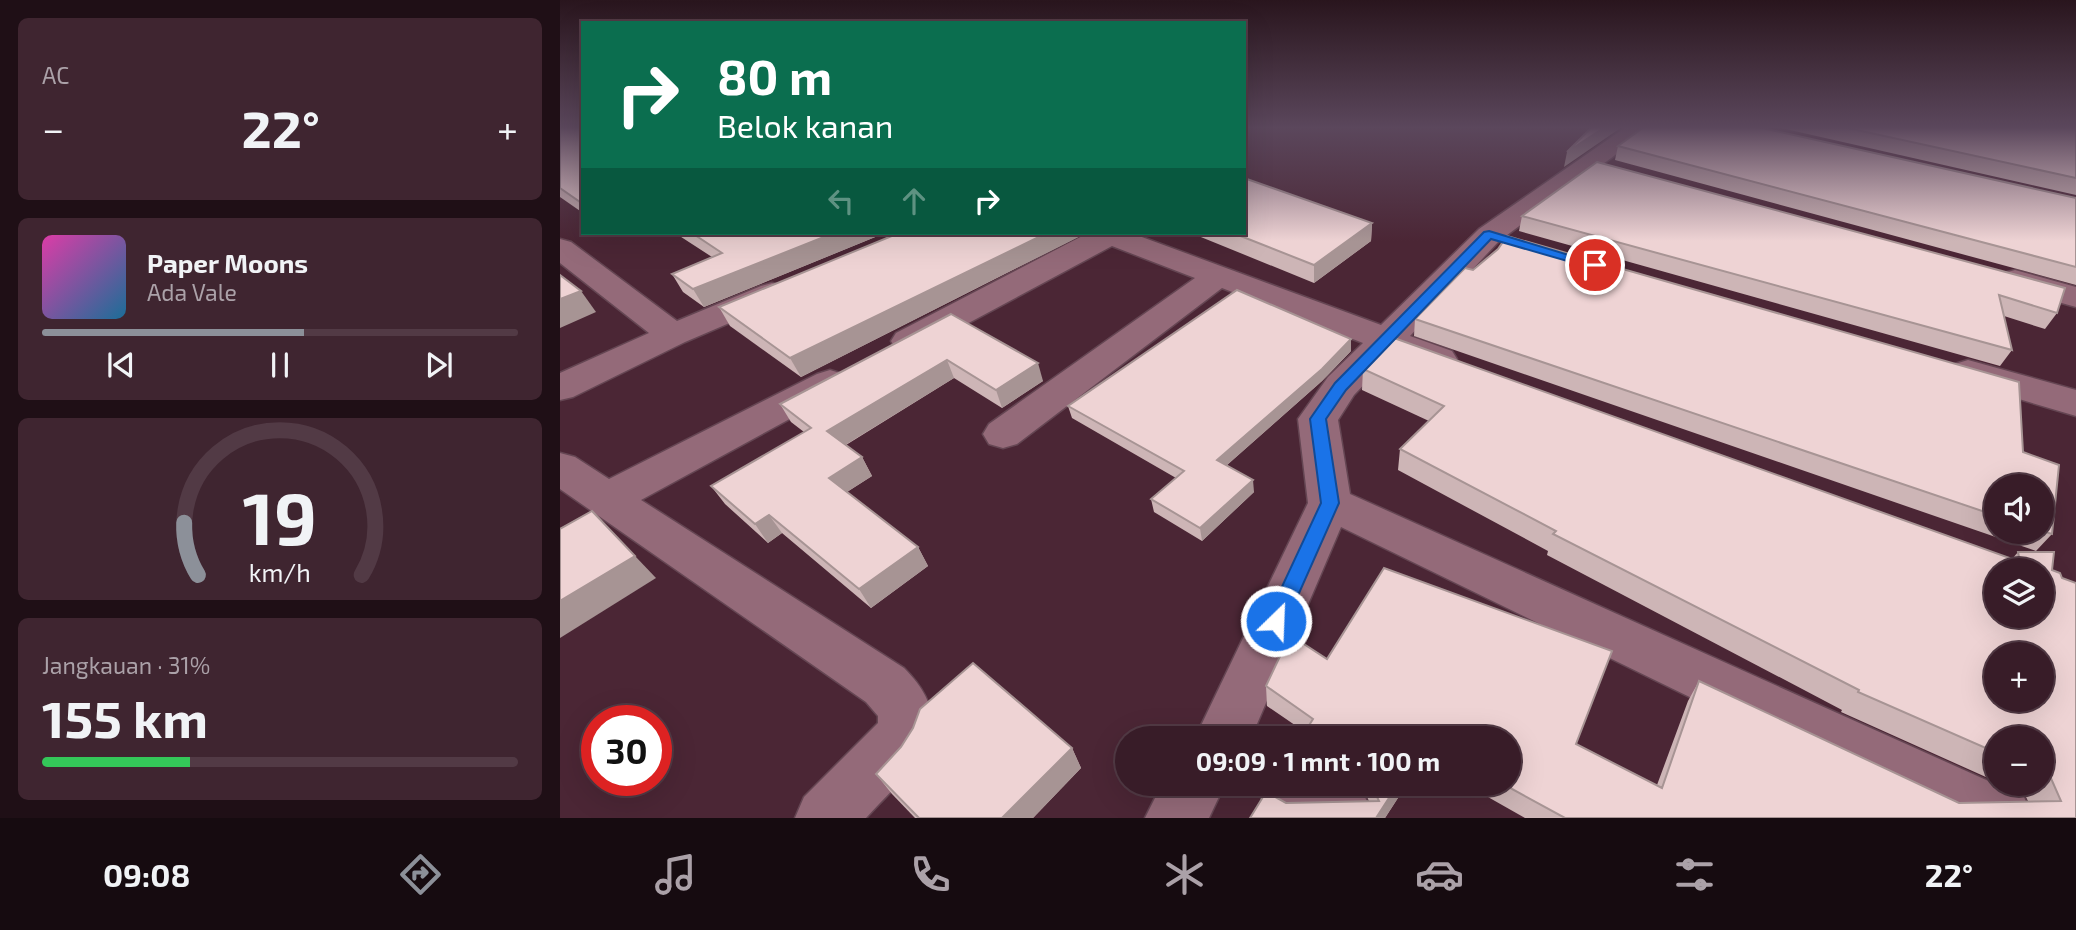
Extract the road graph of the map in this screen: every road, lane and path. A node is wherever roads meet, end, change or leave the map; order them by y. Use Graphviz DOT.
graph roads {
  1 [pos="1584,165"];
  2 [pos="1595,165"];
  3 [pos="1627,174"];
  4 [pos="1105,235"];
  5 [pos="1110,235"];
  6 [pos="1489,235"];
  7 [pos="1529,246"];
  8 [pos="561,251"];
  9 [pos="1984,272"];
  10 [pos="1219,275"];
  11 [pos="799,282"];
  12 [pos="2076,297"];
  13 [pos="673,335"];
  14 [pos="1385,340"];
  15 [pos="1942,365"];
  16 [pos="1477,373"];
  17 [pos="560,388"];
  18 [pos="2076,403"];
  19 [pos="1003,434"];
  20 [pos="560,468"];
  21 [pos="605,500"];
  22 [pos="1330,503"];
  23 [pos="1228,726"];
  24 [pos="1189,796"];
  25 [pos="1306,796"];
  26 [pos="825,818"];
  27 [pos="1175,818"];
  28 [pos="1344,818"];
  29 [pos="2003,818"];
  1 -- 6 [label="street"];
  2 -- 3 [label="street"];
  4 -- 21 [label="street"];
  5 -- 10 [label="street"];
  6 -- 7 [label="street"];
  6 -- 14 [label="street"];
  8 -- 13 [label="street"];
  9 -- 12 [label="street"];
  10 -- 14 [label="street"];
  10 -- 19 [label="street"];
  11 -- 13 [label="street"];
  13 -- 17 [label="street"];
  14 -- 16 [label="street"];
  14 -- 22 [label="street"];
  15 -- 18 [label="street"];
  20 -- 21 [label="street"];
  21 -- 26 [label="street"];
  22 -- 23 [label="street"];
  22 -- 29 [label="street"];
  24 -- 27 [label="street"];
  25 -- 28 [label="street"];
}
